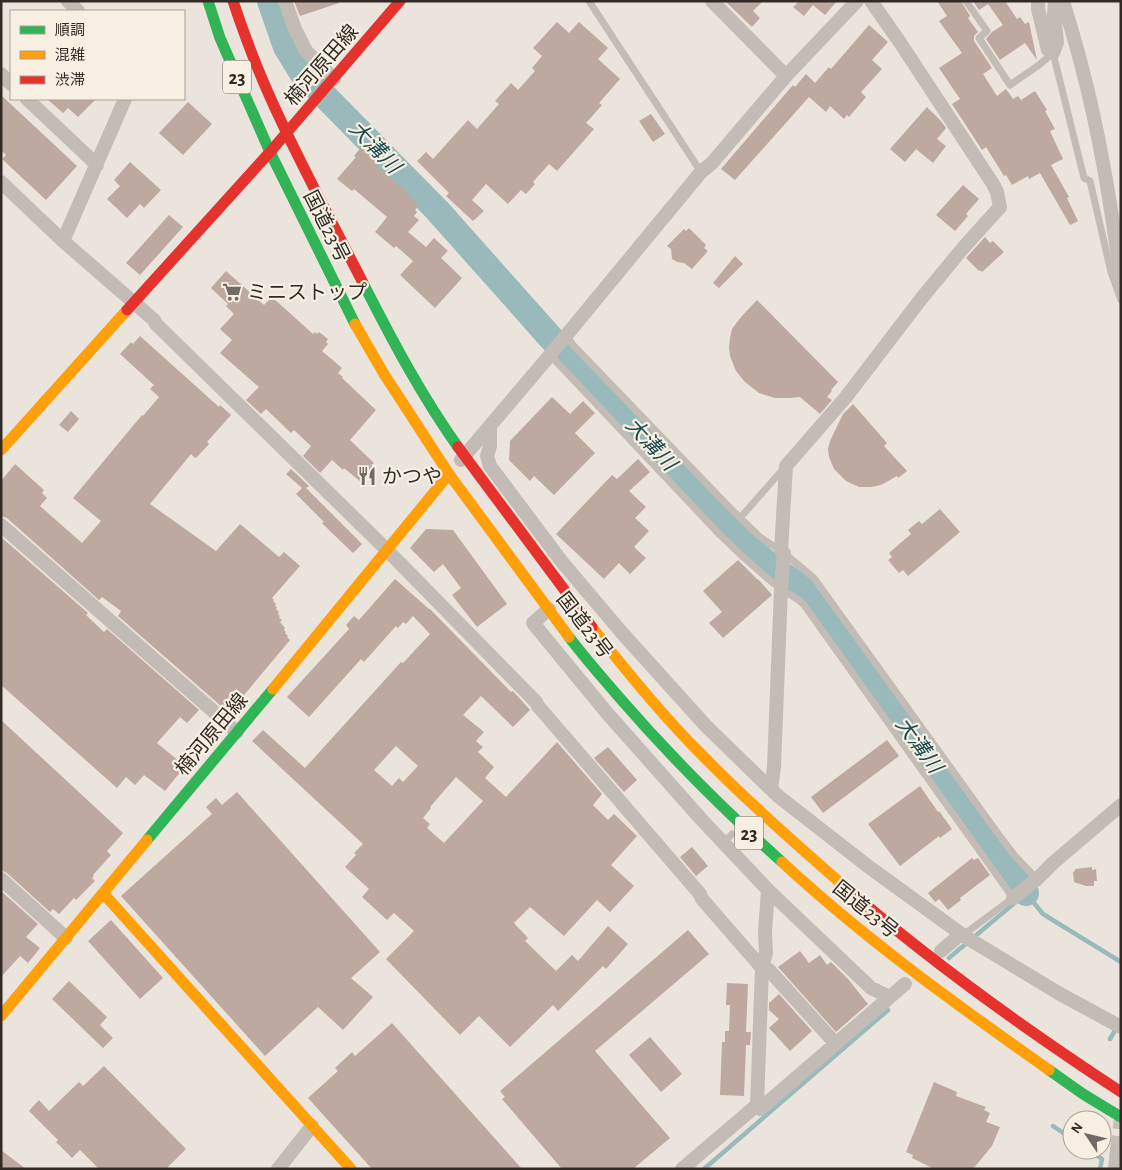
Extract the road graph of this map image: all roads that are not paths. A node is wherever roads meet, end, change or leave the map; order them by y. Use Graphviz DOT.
graph roads {
  1 [pos="68,1"];
  2 [pos="208,1"];
  3 [pos="232,1"];
  4 [pos="285,1"];
  5 [pos="400,1"];
  6 [pos="589,1"];
  7 [pos="712,1"];
  8 [pos="857,1"];
  9 [pos="871,1"];
  10 [pos="966,1"];
  11 [pos="1038,1"];
  12 [pos="1055,1"];
  13 [pos="1063,1"];
  14 [pos="77,10"];
  15 [pos="1053,53"];
  16 [pos="1,74"];
  17 [pos="786,76"];
  18 [pos="332,81"];
  19 [pos="10,83"];
  20 [pos="28,100"];
  21 [pos="125,100"];
  22 [pos="287,133"];
  23 [pos="270,152"];
  24 [pos="97,165"];
  25 [pos="701,172"];
  26 [pos="4,190"];
  27 [pos="63,241"];
  28 [pos="1121,278"];
  29 [pos="1121,300"];
  30 [pos="134,303"];
  31 [pos="566,336"];
  32 [pos="551,354"];
  33 [pos="490,426"];
  34 [pos="1,450"];
  35 [pos="465,456"];
  36 [pos="786,466"];
  37 [pos="449,474"];
  38 [pos="740,518"];
  39 [pos="1,525"];
  40 [pos="387,550"];
  41 [pos="783,554"];
  42 [pos="782,587"];
  43 [pos="548,609"];
  44 [pos="237,732"];
  45 [pos="769,792"];
  46 [pos="1121,805"];
  47 [pos="1,878"];
  48 [pos="1036,880"];
  49 [pos="768,890"];
  50 [pos="103,893"];
  51 [pos="1015,897"];
  52 [pos="962,935"];
  53 [pos="66,938"];
  54 [pos="941,951"];
  55 [pos="762,968"];
  56 [pos="904,984"];
  57 [pos="890,997"];
  58 [pos="1,1016"];
  59 [pos="1121,1027"];
  60 [pos="836,1044"];
  61 [pos="1121,1092"];
  62 [pos="757,1105"];
  63 [pos="1121,1117"];
  64 [pos="312,1126"];
  65 [pos="1117,1150"];
  66 [pos="278,1169"];
  67 [pos="351,1169"];
  68 [pos="682,1169"];
  69 [pos="1115,1169"];
  1 -- 14 [label="street"];
  2 -- 23 [label="main road, 国道23号 / 23"];
  3 -- 22 [label="main road, 国道23号 / 23"];
  4 -- 18 [label="street"];
  5 -- 18 [label="main road, 楠河原田線"];
  6 -- 25 [label="lane"];
  7 -- 17 [label="street"];
  8 -- 17 [label="street"];
  9 -- 36 [label="street"];
  10 -- 15 [label="lane"];
  11 -- 15 [label="street"];
  12 -- 15 [label="street"];
  13 -- 28 [label="street"];
  15 -- 29 [label="lane"];
  16 -- 19 [label="street"];
  17 -- 25 [label="street"];
  18 -- 22 [label="main road, 楠河原田線"];
  20 -- 24 [label="street"];
  21 -- 24 [label="street"];
  22 -- 23 [label="main road, 楠河原田線"];
  22 -- 35 [label="main road, 国道23号 / 23"];
  23 -- 30 [label="main road, 楠河原田線"];
  23 -- 37 [label="main road, 国道23号 / 23"];
  24 -- 27 [label="street"];
  25 -- 31 [label="street"];
  26 -- 27 [label="street"];
  27 -- 30 [label="street"];
  30 -- 34 [label="main road, 楠河原田線"];
  30 -- 40 [label="street"];
  31 -- 32 [label="street"];
  31 -- 38 [label="lane"];
  32 -- 33 [label="street"];
  32 -- 42 [label="lane"];
  33 -- 35 [label="street"];
  33 -- 45 [label="street"];
  35 -- 37 [label="street"];
  35 -- 61 [label="main road, 国道23号 / 23"];
  36 -- 38 [label="lane"];
  36 -- 41 [label="street"];
  37 -- 40 [label="main road, 楠河原田線"];
  37 -- 43 [label="main road, 国道23号 / 23"];
  38 -- 41 [label="lane"];
  39 -- 44 [label="street"];
  40 -- 44 [label="main road, 楠河原田線"];
  40 -- 55 [label="street"];
  41 -- 42 [label="street"];
  41 -- 48 [label="lane"];
  42 -- 45 [label="street"];
  42 -- 51 [label="lane"];
  43 -- 49 [label="street"];
  43 -- 63 [label="main road, 国道23号 / 23"];
  44 -- 50 [label="main road, 楠河原田線"];
  45 -- 52 [label="street"];
  46 -- 48 [label="street"];
  47 -- 53 [label="street"];
  48 -- 51 [label="street"];
  49 -- 55 [label="street"];
  49 -- 57 [label="street"];
  50 -- 53 [label="main road, 楠河原田線"];
  50 -- 64 [label="main road"];
  51 -- 52 [label="lane"];
  52 -- 54 [label="street"];
  52 -- 59 [label="street"];
  53 -- 58 [label="main road, 楠河原田線"];
  55 -- 60 [label="street"];
  55 -- 62 [label="street"];
  56 -- 57 [label="street"];
  57 -- 60 [label="street"];
  60 -- 62 [label="street"];
  62 -- 68 [label="street"];
  64 -- 66 [label="street"];
  64 -- 67 [label="main road"];
  65 -- 69 [label="street"];
}
